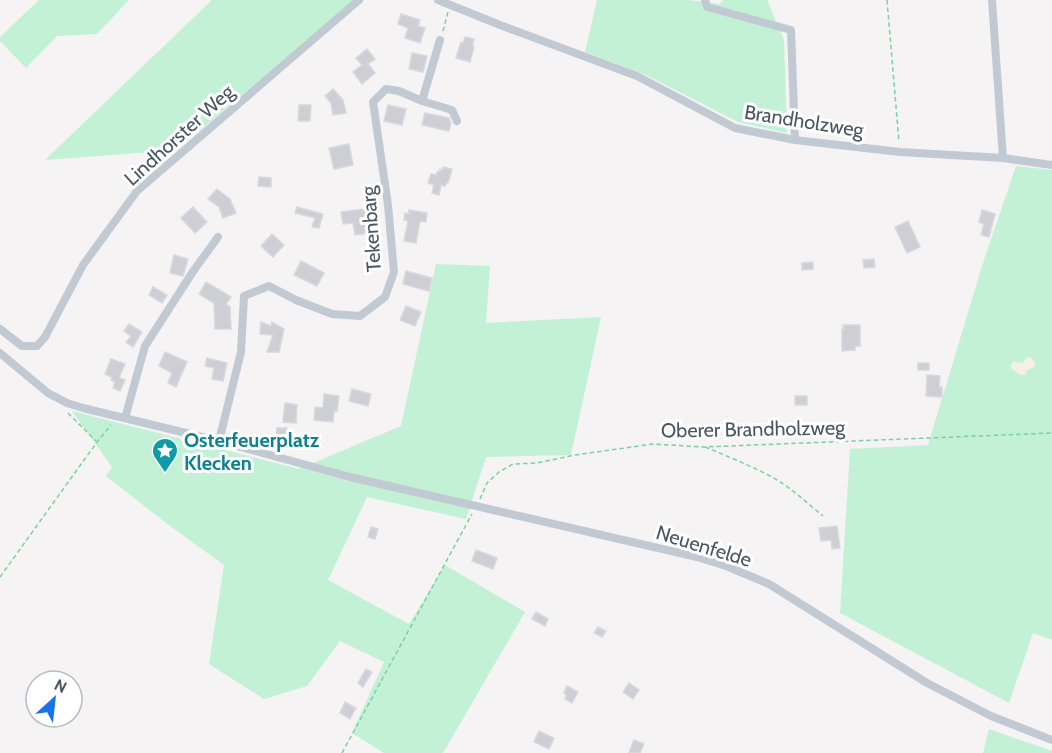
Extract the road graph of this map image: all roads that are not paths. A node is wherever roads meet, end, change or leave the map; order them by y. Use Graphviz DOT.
graph roads {
  1 [pos="359,0"];
  2 [pos="438,0"];
  3 [pos="705,0"];
  4 [pos="992,0"];
  5 [pos="440,40"];
  6 [pos="422,101"];
  7 [pos="457,121"];
  8 [pos="795,140"];
  9 [pos="1003,158"];
  10 [pos="1052,165"];
  11 [pos="218,237"];
  12 [pos="0,329"];
  13 [pos="0,353"];
  14 [pos="125,418"];
  15 [pos="219,441"];
  16 [pos="1052,740"];
  1 -- 12 [label="street, Lindhorster Weg"];
  2 -- 8 [label="street, Brandholzweg"];
  3 -- 8 [label="street"];
  4 -- 9 [label="street"];
  5 -- 6 [label="street"];
  6 -- 7 [label="street"];
  6 -- 15 [label="street, Tekenbarg"];
  8 -- 9 [label="street, Brandholzweg"];
  9 -- 10 [label="street, Brandholzweg"];
  11 -- 14 [label="street"];
  13 -- 14 [label="street, Neuenfelde"];
  14 -- 15 [label="street, Neuenfelde"];
  15 -- 16 [label="street, Neuenfelde"];
}
